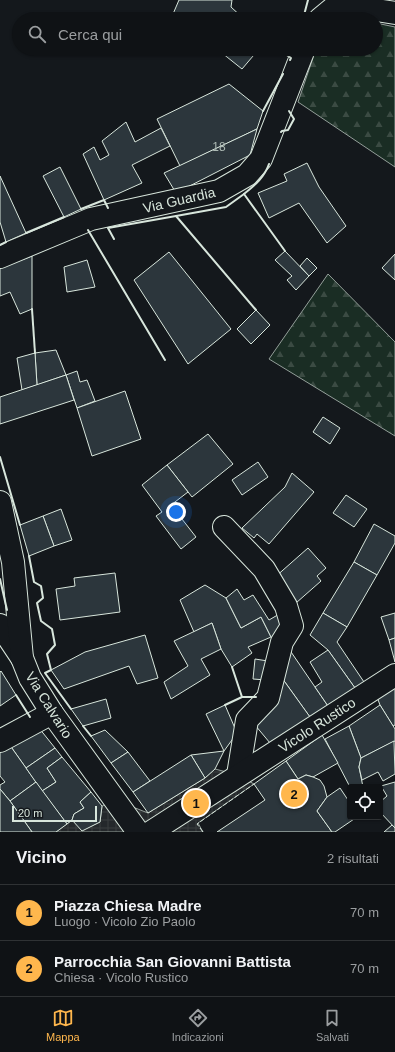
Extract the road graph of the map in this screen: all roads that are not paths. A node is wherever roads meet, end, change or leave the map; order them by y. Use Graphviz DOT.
graph roads {
  1 [pos="337,2"];
  2 [pos="327,12"];
  3 [pos="395,14"];
  4 [pos="301,56"];
  5 [pos="0,257"];
  6 [pos="0,502"];
  7 [pos="224,527"];
  8 [pos="0,626"];
  9 [pos="22,658"];
  10 [pos="395,675"];
  11 [pos="52,713"];
  12 [pos="0,741"];
  13 [pos="238,775"];
  14 [pos="133,826"];
  15 [pos="152,832"];
  1 -- 2 [label="street"];
  1 -- 3 [label="street"];
  4 -- 5 [label="street, Via Guardia"];
  6 -- 9 [label="street, Via Calvario"];
  7 -- 13 [label="street"];
  8 -- 9 [label="street"];
  9 -- 11 [label="street, Via Calvario"];
  10 -- 13 [label="street, Vicolo Rustico"];
  11 -- 12 [label="street"];
  11 -- 14 [label="street, Via Calvario"];
  13 -- 15 [label="street, Vicolo Rustico"];
}
